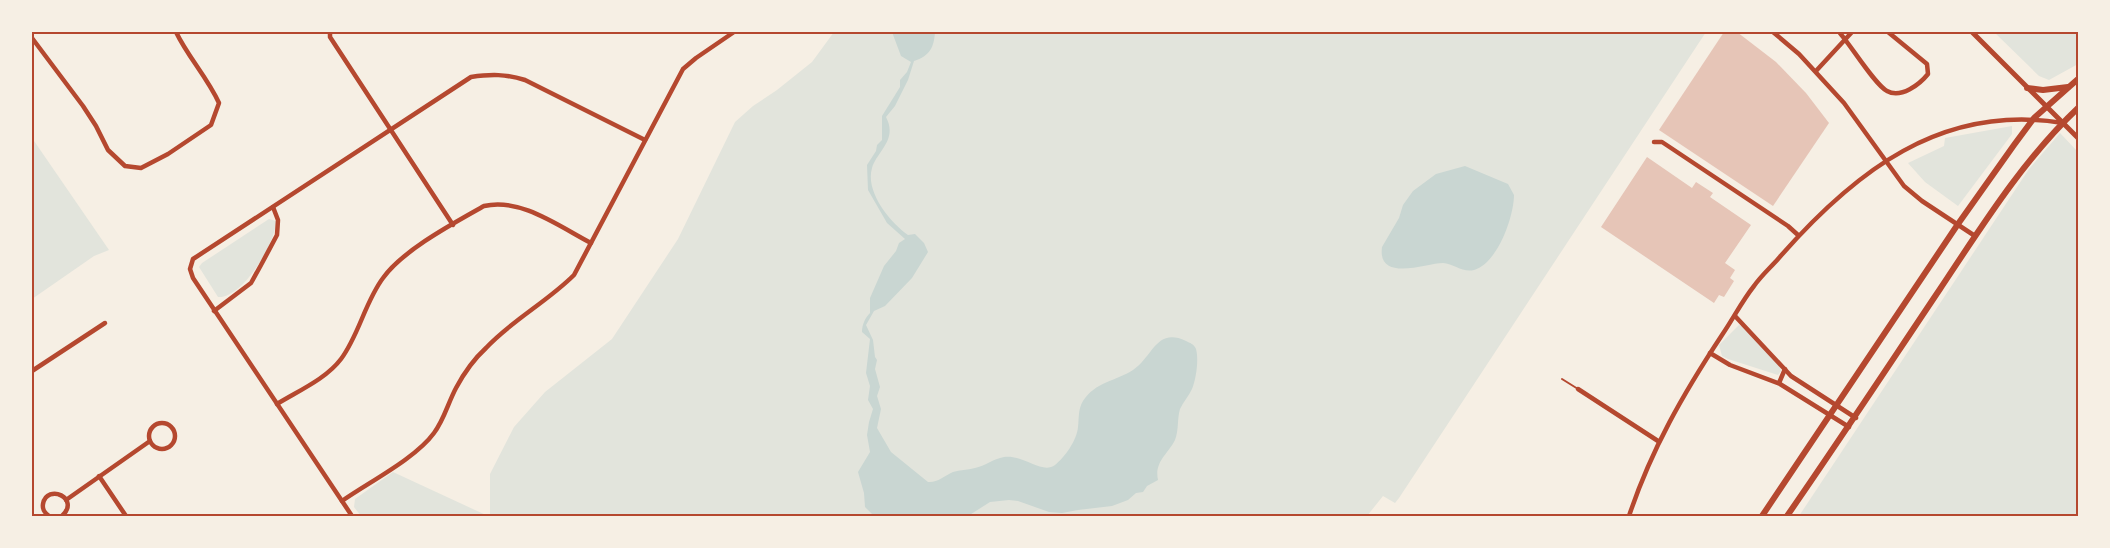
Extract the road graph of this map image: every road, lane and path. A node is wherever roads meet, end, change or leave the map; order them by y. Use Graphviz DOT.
graph roads {
  1 [pos="176,32"];
  2 [pos="330,32"];
  3 [pos="734,32"];
  4 [pos="1773,32"];
  5 [pos="1839,32"];
  6 [pos="1852,32"];
  7 [pos="1888,32"];
  8 [pos="1972,32"];
  9 [pos="32,38"];
  10 [pos="1846,39"];
  11 [pos="1816,71"];
  12 [pos="2079,79"];
  13 [pos="2068,87"];
  14 [pos="2027,88"];
  15 [pos="2045,106"];
  16 [pos="2079,108"];
  17 [pos="2034,118"];
  18 [pos="2063,123"];
  19 [pos="390,129"];
  20 [pos="2079,138"];
  21 [pos="645,140"];
  22 [pos="1654,142"];
  23 [pos="1885,161"];
  24 [pos="273,207"];
  25 [pos="1958,224"];
  26 [pos="453,225"];
  27 [pos="1798,235"];
  28 [pos="1975,236"];
  29 [pos="591,243"];
  30 [pos="214,311"];
  31 [pos="1735,316"];
  32 [pos="105,323"];
  33 [pos="1710,353"];
  34 [pos="1785,369"];
  35 [pos="32,371"];
  36 [pos="1562,379"];
  37 [pos="1779,383"];
  38 [pos="1578,389"];
  39 [pos="277,404"];
  40 [pos="1836,406"];
  41 [pos="1830,415"];
  42 [pos="1856,418"];
  43 [pos="1849,428"];
  44 [pos="150,441"];
  45 [pos="1658,441"];
  46 [pos="99,476"];
  47 [pos="66,500"];
  48 [pos="342,501"];
  49 [pos="49,516"];
  50 [pos="62,516"];
  51 [pos="126,516"];
  52 [pos="352,516"];
  53 [pos="1629,516"];
  54 [pos="1762,516"];
  55 [pos="1787,516"];
  1 -- 9 [label="street"];
  2 -- 19 [label="street"];
  3 -- 21 [label="street"];
  4 -- 11 [label="street"];
  5 -- 10 [label="street"];
  6 -- 10 [label="street"];
  7 -- 10 [label="street"];
  8 -- 14 [label="street"];
  10 -- 11 [label="street"];
  11 -- 23 [label="street"];
  12 -- 13 [label="main road"];
  13 -- 14 [label="main road"];
  13 -- 15 [label="main road"];
  14 -- 15 [label="street"];
  15 -- 17 [label="main road"];
  15 -- 18 [label="street"];
  16 -- 18 [label="main road"];
  17 -- 18 [label="street"];
  17 -- 23 [label="street"];
  17 -- 25 [label="main road"];
  18 -- 20 [label="street"];
  18 -- 28 [label="main road"];
  19 -- 21 [label="street"];
  19 -- 24 [label="street"];
  19 -- 26 [label="street"];
  21 -- 29 [label="street"];
  22 -- 27 [label="street"];
  23 -- 25 [label="street"];
  23 -- 27 [label="street"];
  24 -- 30 [label="street"];
  24 -- 30 [label="street"];
  25 -- 28 [label="street"];
  25 -- 40 [label="main road"];
  26 -- 29 [label="street"];
  26 -- 39 [label="street"];
  27 -- 31 [label="street"];
  28 -- 42 [label="main road"];
  29 -- 48 [label="street"];
  30 -- 39 [label="street"];
  31 -- 33 [label="street"];
  31 -- 34 [label="street"];
  32 -- 35 [label="street"];
  33 -- 37 [label="street"];
  33 -- 45 [label="street"];
  34 -- 37 [label="street"];
  34 -- 40 [label="street"];
  36 -- 38 [label="lane"];
  37 -- 41 [label="street"];
  38 -- 45 [label="street"];
  39 -- 48 [label="street"];
  40 -- 41 [label="main road"];
  40 -- 42 [label="street"];
  41 -- 43 [label="street"];
  41 -- 54 [label="main road"];
  42 -- 43 [label="main road"];
  43 -- 55 [label="main road"];
  44 -- 44 [label="street"];
  44 -- 46 [label="street"];
  45 -- 53 [label="street"];
  46 -- 47 [label="street"];
  46 -- 51 [label="street"];
  47 -- 49 [label="street"];
  47 -- 50 [label="street"];
  48 -- 52 [label="street"];
}
